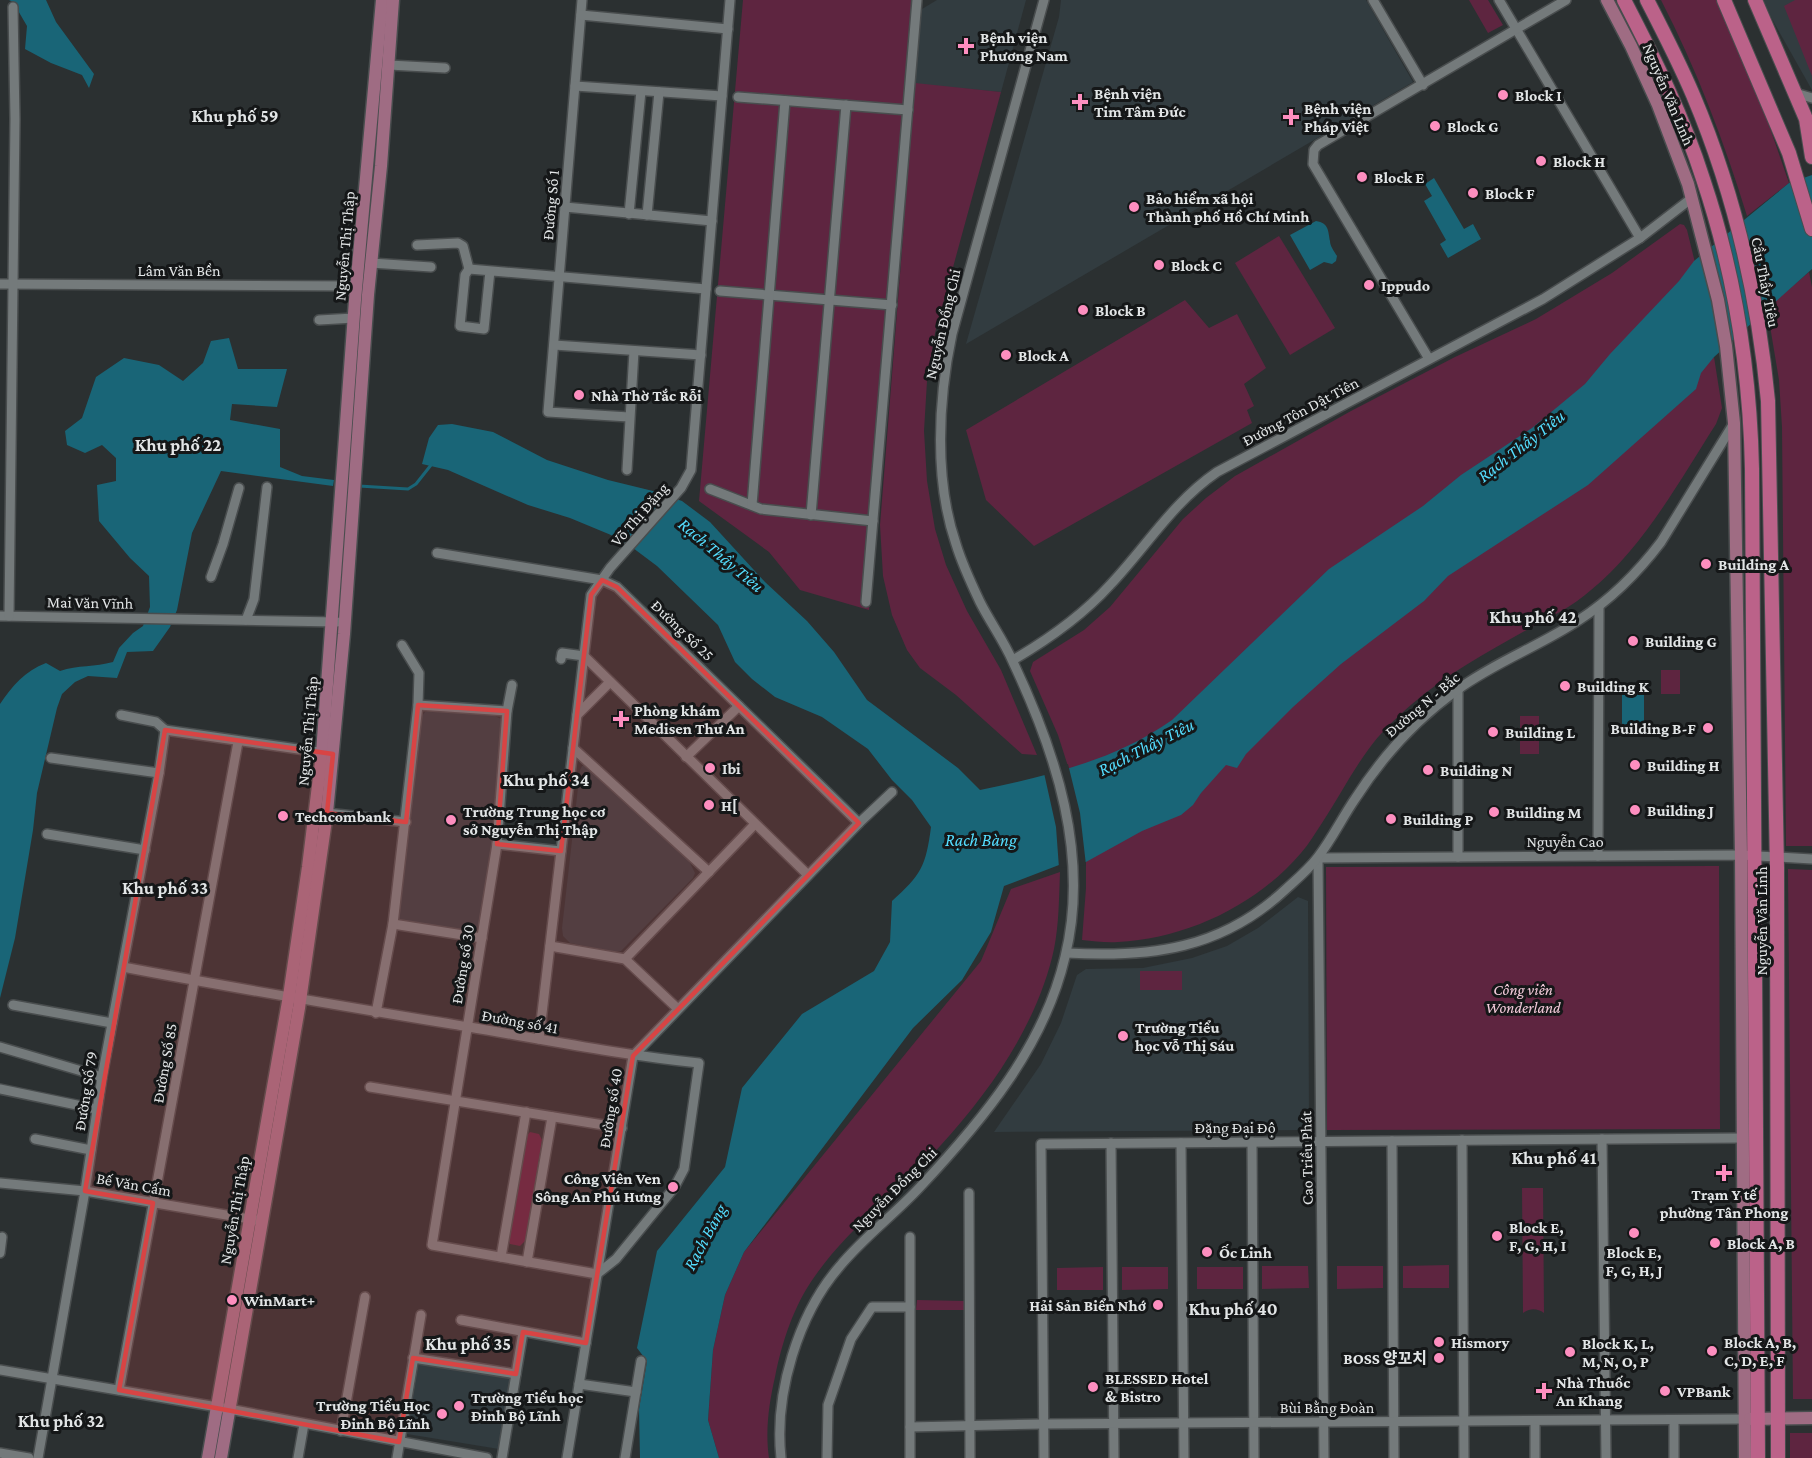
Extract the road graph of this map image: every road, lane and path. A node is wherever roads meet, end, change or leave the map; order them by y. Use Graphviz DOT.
graph roads {
  1 [pos="382,0"];
  2 [pos="393,0"];
  3 [pos="582,0"];
  4 [pos="730,0"];
  5 [pos="917,0"];
  6 [pos="1044,0"];
  7 [pos="1373,0"];
  8 [pos="1499,0"];
  9 [pos="1566,0"];
  10 [pos="1607,0"];
  11 [pos="1624,0"];
  12 [pos="1647,0"];
  13 [pos="1724,0"];
  14 [pos="1755,0"];
  15 [pos="13,7"];
  16 [pos="581,15"];
  17 [pos="728,28"];
  18 [pos="1516,29"];
  19 [pos="389,65"];
  20 [pos="445,69"];
  21 [pos="1423,85"];
  22 [pos="575,86"];
  23 [pos="641,91"];
  24 [pos="659,92"];
  25 [pos="1795,93"];
  26 [pos="722,96"];
  27 [pos="738,97"];
  28 [pos="1812,98"];
  29 [pos="785,101"];
  30 [pos="846,105"];
  31 [pos="908,110"];
  32 [pos="1809,123"];
  33 [pos="1810,150"];
  34 [pos="1727,188"];
  35 [pos="1693,201"];
  36 [pos="565,207"];
  37 [pos="629,213"];
  38 [pos="647,215"];
  39 [pos="712,220"];
  40 [pos="1812,228"];
  41 [pos="1640,238"];
  42 [pos="417,245"];
  43 [pos="371,263"];
  44 [pos="431,267"];
  45 [pos="469,269"];
  46 [pos="490,271"];
  47 [pos="559,276"];
  48 [pos="0,284"];
  49 [pos="12,284"];
  50 [pos="363,286"];
  51 [pos="706,289"];
  52 [pos="720,291"];
  53 [pos="770,295"];
  54 [pos="829,300"];
  55 [pos="892,306"];
  56 [pos="354,318"];
  57 [pos="319,320"];
  58 [pos="554,345"];
  59 [pos="634,351"];
  60 [pos="701,355"];
  61 [pos="1429,359"];
  62 [pos="1766,383"];
  63 [pos="629,417"];
  64 [pos="1734,423"];
  65 [pos="627,470"];
  66 [pos="350,472"];
  67 [pos="267,487"];
  68 [pos="239,488"];
  69 [pos="710,489"];
  70 [pos="348,497"];
  71 [pos="752,505"];
  72 [pos="811,515"];
  73 [pos="873,522"];
  74 [pos="437,553"];
  75 [pos="211,577"];
  76 [pos="602,580"];
  77 [pos="866,602"];
  78 [pos="1599,606"];
  79 [pos="4,616"];
  80 [pos="246,620"];
  81 [pos="332,622"];
  82 [pos="345,622"];
  83 [pos="402,645"];
  84 [pos="584,656"];
  85 [pos="561,659"];
  86 [pos="1013,660"];
  87 [pos="610,682"];
  88 [pos="512,685"];
  89 [pos="1458,689"];
  90 [pos="418,705"];
  91 [pos="739,706"];
  92 [pos="507,711"];
  93 [pos="121,715"];
  94 [pos="577,715"];
  95 [pos="165,730"];
  96 [pos="238,742"];
  97 [pos="573,748"];
  98 [pos="328,753"];
  99 [pos="686,757"];
  100 [pos="51,758"];
  101 [pos="159,773"];
  102 [pos="892,792"];
  103 [pos="327,813"];
  104 [pos="406,822"];
  105 [pos="859,823"];
  106 [pos="755,824"];
  107 [pos="47,834"];
  108 [pos="496,844"];
  109 [pos="145,850"];
  110 [pos="561,851"];
  111 [pos="1748,855"];
  112 [pos="1598,856"];
  113 [pos="1458,857"];
  114 [pos="1777,857"];
  115 [pos="1318,858"];
  116 [pos="1812,859"];
  117 [pos="709,872"];
  118 [pos="808,875"];
  119 [pos="393,924"];
  120 [pos="482,938"];
  121 [pos="550,946"];
  122 [pos="1066,953"];
  123 [pos="625,960"];
  124 [pos="123,967"];
  125 [pos="194,980"];
  126 [pos="294,997"];
  127 [pos="13,1005"];
  128 [pos="678,1009"];
  129 [pos="376,1013"];
  130 [pos="112,1023"];
  131 [pos="467,1027"];
  132 [pos="539,1039"];
  133 [pos="0,1047"];
  134 [pos="633,1056"];
  135 [pos="102,1077"];
  136 [pos="370,1087"];
  137 [pos="0,1089"];
  138 [pos="455,1101"];
  139 [pos="96,1108"];
  140 [pos="526,1112"];
  141 [pos="552,1116"];
  142 [pos="622,1128"];
  143 [pos="1750,1138"];
  144 [pos="35,1139"];
  145 [pos="1602,1139"];
  146 [pos="1462,1140"];
  147 [pos="1392,1141"];
  148 [pos="1252,1142"];
  149 [pos="1321,1142"];
  150 [pos="1111,1143"];
  151 [pos="1181,1143"];
  152 [pos="91,1150"];
  153 [pos="0,1183"];
  154 [pos="85,1191"];
  155 [pos="969,1193"];
  156 [pos="153,1203"];
  157 [pos="256,1220"];
  158 [pos="3,1237"];
  159 [pos="910,1237"];
  160 [pos="0,1253"];
  161 [pos="501,1257"];
  162 [pos="528,1262"];
  163 [pos="597,1274"];
  164 [pos="365,1297"];
  165 [pos="910,1307"];
  166 [pos="421,1315"];
  167 [pos="461,1320"];
  168 [pos="523,1332"];
  169 [pos="586,1342"];
  170 [pos="413,1358"];
  171 [pos="641,1361"];
  172 [pos="0,1370"];
  173 [pos="516,1374"];
  174 [pos="52,1379"];
  175 [pos="579,1384"];
  176 [pos="119,1390"];
  177 [pos="636,1392"];
  178 [pos="222,1408"];
  179 [pos="1778,1418"];
  180 [pos="1812,1418"];
  181 [pos="1752,1419"];
  182 [pos="1605,1420"];
  183 [pos="1674,1420"];
  184 [pos="1464,1421"];
  185 [pos="1535,1421"];
  186 [pos="1254,1422"];
  187 [pos="1323,1422"];
  188 [pos="1394,1422"];
  189 [pos="1113,1423"];
  190 [pos="1183,1423"];
  191 [pos="304,1424"];
  192 [pos="1043,1424"];
  193 [pos="970,1425"];
  194 [pos="910,1427"];
  195 [pos="341,1431"];
  196 [pos="399,1442"];
  197 [pos="0,1453"];
  198 [pos="29,1458"];
  199 [pos="38,1458"];
  200 [pos="207,1458"];
  201 [pos="220,1458"];
  202 [pos="298,1458"];
  203 [pos="397,1458"];
  204 [pos="487,1458"];
  205 [pos="502,1458"];
  206 [pos="567,1458"];
  207 [pos="625,1458"];
  208 [pos="781,1458"];
  209 [pos="827,1458"];
  210 [pos="910,1458"];
  211 [pos="970,1458"];
  212 [pos="1044,1458"];
  213 [pos="1114,1458"];
  214 [pos="1184,1458"];
  215 [pos="1254,1458"];
  216 [pos="1324,1458"];
  217 [pos="1394,1458"];
  218 [pos="1464,1458"];
  219 [pos="1535,1458"];
  220 [pos="1605,1458"];
  221 [pos="1674,1458"];
  222 [pos="1745,1458"];
  223 [pos="1758,1458"];
  224 [pos="1778,1458"];
  1 -- 50 [label="main road, Nguyễn Thị Thập"];
  2 -- 19 [label="main road, Nguyễn Thị Thập"];
  3 -- 16 [label="street, Đường Số 1"];
  4 -- 17 [label="street, Võ Thị Đặng"];
  5 -- 31 [label="street"];
  6 -- 86 [label="street, Nguyễn Đổng Chi"];
  7 -- 21 [label="street"];
  8 -- 18 [label="street"];
  9 -- 18 [label="street"];
  10 -- 35 [label="main road, Nguyễn Văn Linh"];
  11 -- 111 [label="highway, Nguyễn Văn Linh"];
  12 -- 34 [label="highway, Nguyễn Văn Linh"];
  13 -- 40 [label="highway"];
  14 -- 25 [label="highway"];
  15 -- 49 [label="street"];
  16 -- 17 [label="street"];
  16 -- 22 [label="street, Đường Số 1"];
  17 -- 26 [label="street, Võ Thị Đặng"];
  18 -- 21 [label="street"];
  18 -- 41 [label="street"];
  19 -- 20 [label="street"];
  19 -- 43 [label="main road, Nguyễn Thị Thập"];
  21 -- 61 [label="street"];
  22 -- 23 [label="street"];
  22 -- 36 [label="street, Đường Số 1"];
  23 -- 24 [label="street"];
  23 -- 37 [label="street"];
  24 -- 26 [label="street"];
  24 -- 38 [label="street"];
  25 -- 28 [label="street"];
  25 -- 32 [label="highway"];
  26 -- 39 [label="street, Võ Thị Đặng"];
  27 -- 29 [label="street"];
  29 -- 30 [label="street"];
  29 -- 53 [label="street"];
  30 -- 31 [label="street"];
  30 -- 54 [label="street"];
  31 -- 55 [label="street"];
  32 -- 33 [label="highway"];
  34 -- 62 [label="highway, Cầu Thầy Tiêu"];
  35 -- 41 [label="street, Đường Tôn Dật Tiên"];
  35 -- 64 [label="main road, Nguyễn Văn Linh"];
  36 -- 37 [label="street"];
  36 -- 47 [label="street, Đường Số 1"];
  37 -- 38 [label="street"];
  38 -- 39 [label="street"];
  39 -- 51 [label="street, Võ Thị Đặng"];
  41 -- 61 [label="street, Đường Tôn Dật Tiên"];
  42 -- 45 [label="street"];
  43 -- 44 [label="street"];
  43 -- 50 [label="main road, Nguyễn Thị Thập"];
  45 -- 46 [label="street"];
  45 -- 46 [label="street"];
  46 -- 47 [label="street"];
  47 -- 51 [label="street"];
  47 -- 58 [label="street, Đường Số 1"];
  48 -- 49 [label="street, Lâm Văn Bền"];
  49 -- 50 [label="street, Lâm Văn Bền"];
  49 -- 79 [label="street"];
  50 -- 56 [label="main road, Nguyễn Thị Thập"];
  50 -- 66 [label="main road, Nguyễn Thị Thập"];
  51 -- 60 [label="street, Võ Thị Đặng"];
  52 -- 53 [label="street"];
  53 -- 54 [label="street"];
  53 -- 71 [label="street"];
  54 -- 55 [label="street"];
  54 -- 72 [label="street"];
  55 -- 73 [label="street"];
  56 -- 57 [label="street"];
  56 -- 66 [label="main road, Nguyễn Thị Thập"];
  58 -- 59 [label="street"];
  58 -- 63 [label="street, Đường Số 1"];
  59 -- 60 [label="street"];
  59 -- 63 [label="street"];
  60 -- 76 [label="street, Võ Thị Đặng"];
  61 -- 86 [label="street, Đường Tôn Dật Tiên"];
  62 -- 114 [label="highway, Nguyễn Văn Linh"];
  63 -- 65 [label="street"];
  64 -- 78 [label="street, Đường N - Bắc"];
  64 -- 111 [label="main road, Nguyễn Văn Linh"];
  66 -- 70 [label="main road, Nguyễn Thị Thập"];
  67 -- 80 [label="street"];
  68 -- 75 [label="street"];
  69 -- 71 [label="street"];
  70 -- 81 [label="main road, Nguyễn Thị Thập"];
  70 -- 82 [label="main road, Nguyễn Thị Thập"];
  71 -- 72 [label="street"];
  72 -- 73 [label="street"];
  73 -- 77 [label="street"];
  74 -- 76 [label="street, Đường Số 25"];
  76 -- 84 [label="street, Võ Thị Đặng"];
  76 -- 91 [label="street, Đường Số 25"];
  78 -- 89 [label="street, Đường N - Bắc"];
  78 -- 112 [label="street"];
  79 -- 80 [label="street, Mai Văn Vĩnh"];
  80 -- 81 [label="street"];
  81 -- 82 [label="street"];
  81 -- 98 [label="main road, Nguyễn Thị Thập"];
  82 -- 98 [label="main road, Nguyễn Thị Thập"];
  83 -- 90 [label="street"];
  84 -- 85 [label="street"];
  84 -- 87 [label="street"];
  84 -- 94 [label="street, Võ Thị Đặng"];
  86 -- 122 [label="street, Nguyễn Đổng Chi"];
  87 -- 94 [label="street"];
  87 -- 99 [label="street"];
  88 -- 92 [label="street, Đường số 30"];
  89 -- 113 [label="street"];
  89 -- 115 [label="street, Đường N - Bắc"];
  90 -- 92 [label="street"];
  90 -- 104 [label="street"];
  91 -- 99 [label="street"];
  91 -- 105 [label="street, Đường Số 25"];
  92 -- 108 [label="street, Đường số 30"];
  93 -- 95 [label="street"];
  94 -- 97 [label="street, Võ Thị Đặng"];
  95 -- 96 [label="street"];
  95 -- 101 [label="street, Đường Số 79"];
  96 -- 98 [label="street"];
  96 -- 125 [label="street, Đường Số 85"];
  97 -- 110 [label="street, Võ Thị Đặng"];
  97 -- 117 [label="street"];
  98 -- 103 [label="main road, Nguyễn Thị Thập"];
  98 -- 126 [label="main road, Nguyễn Thị Thập"];
  99 -- 106 [label="street"];
  100 -- 101 [label="street"];
  101 -- 109 [label="street, Đường Số 79"];
  102 -- 105 [label="street, Đường số 40"];
  103 -- 104 [label="street"];
  103 -- 126 [label="main road, Nguyễn Thị Thập"];
  104 -- 119 [label="street"];
  105 -- 118 [label="street, Đường số 40"];
  106 -- 117 [label="street"];
  106 -- 118 [label="street"];
  107 -- 109 [label="street"];
  108 -- 110 [label="street"];
  108 -- 120 [label="street, Đường số 30"];
  109 -- 124 [label="street, Đường Số 79"];
  110 -- 121 [label="street, Võ Thị Đặng"];
  111 -- 112 [label="street, Nguyễn Cao"];
  111 -- 114 [label="street, Nguyễn Cao"];
  111 -- 143 [label="highway, Nguyễn Văn Linh"];
  112 -- 113 [label="street, Nguyễn Cao"];
  113 -- 115 [label="street, Nguyễn Cao"];
  114 -- 116 [label="street, Nguyễn Cao"];
  114 -- 179 [label="highway, Nguyễn Văn Linh"];
  115 -- 122 [label="street, Đường N - Bắc"];
  115 -- 149 [label="street, Cao Triều Phát"];
  117 -- 123 [label="street"];
  118 -- 128 [label="street, Đường số 40"];
  119 -- 120 [label="street"];
  119 -- 129 [label="street"];
  120 -- 131 [label="street, Đường số 30"];
  121 -- 123 [label="street"];
  121 -- 132 [label="street, Võ Thị Đặng"];
  122 -- 208 [label="street, Nguyễn Đổng Chi"];
  123 -- 128 [label="street"];
  124 -- 125 [label="street"];
  124 -- 130 [label="street, Đường Số 79"];
  125 -- 126 [label="street"];
  125 -- 156 [label="street, Đường Số 85"];
  126 -- 129 [label="street, Đường số 41"];
  126 -- 157 [label="main road, Nguyễn Thị Thập"];
  127 -- 130 [label="street"];
  128 -- 134 [label="street, Đường số 40"];
  129 -- 131 [label="street, Đường số 41"];
  130 -- 135 [label="street, Đường Số 79"];
  131 -- 132 [label="street, Đường số 41"];
  131 -- 138 [label="street, Đường số 30"];
  132 -- 134 [label="street, Đường số 41"];
  133 -- 135 [label="street"];
  134 -- 142 [label="street, Đường số 40"];
  134 -- 163 [label="street, Đường số 41"];
  135 -- 139 [label="street, Đường Số 79"];
  136 -- 138 [label="street"];
  137 -- 139 [label="street"];
  138 -- 140 [label="street"];
  138 -- 161 [label="street, Đường số 30"];
  139 -- 152 [label="street, Đường Số 79"];
  140 -- 141 [label="street"];
  140 -- 161 [label="street"];
  141 -- 142 [label="street"];
  141 -- 162 [label="street"];
  142 -- 163 [label="street, Đường số 40"];
  143 -- 145 [label="street, Đặng Đại Độ"];
  143 -- 181 [label="highway, Nguyễn Văn Linh"];
  144 -- 152 [label="street"];
  145 -- 146 [label="street, Đặng Đại Độ"];
  145 -- 182 [label="street"];
  146 -- 147 [label="street, Đặng Đại Độ"];
  146 -- 184 [label="street"];
  147 -- 149 [label="street, Đặng Đại Độ"];
  147 -- 188 [label="street"];
  148 -- 149 [label="street, Đặng Đại Độ"];
  148 -- 151 [label="street, Đặng Đại Độ"];
  148 -- 186 [label="street"];
  149 -- 187 [label="street, Cao Triều Phát"];
  150 -- 151 [label="street, Đặng Đại Độ"];
  150 -- 189 [label="street"];
  150 -- 192 [label="street, Đặng Đại Độ"];
  151 -- 190 [label="street"];
  152 -- 154 [label="street, Đường Số 79"];
  153 -- 154 [label="street, Bế Văn Cấm"];
  154 -- 156 [label="street, Bế Văn Cấm"];
  154 -- 174 [label="street, Đường Số 79"];
  155 -- 193 [label="street"];
  156 -- 157 [label="street, Bế Văn Cấm"];
  156 -- 176 [label="street, Đường Số 85"];
  157 -- 178 [label="main road, Nguyễn Thị Thập"];
  158 -- 160 [label="street"];
  159 -- 165 [label="street"];
  161 -- 162 [label="street"];
  162 -- 163 [label="street"];
  163 -- 169 [label="street, Đường số 40"];
  164 -- 195 [label="street"];
  165 -- 194 [label="street"];
  165 -- 209 [label="street"];
  166 -- 170 [label="street"];
  167 -- 168 [label="street"];
  168 -- 169 [label="street"];
  168 -- 173 [label="street"];
  169 -- 175 [label="street, Đường số 40"];
  170 -- 173 [label="street"];
  170 -- 196 [label="street"];
  171 -- 177 [label="street"];
  172 -- 174 [label="street"];
  173 -- 205 [label="street"];
  174 -- 176 [label="street"];
  174 -- 199 [label="street, Đường Số 79"];
  175 -- 177 [label="street"];
  175 -- 206 [label="street, Đường số 40"];
  176 -- 178 [label="street"];
  177 -- 207 [label="street"];
  178 -- 191 [label="street"];
  178 -- 200 [label="main road, Nguyễn Thị Thập"];
  178 -- 201 [label="main road, Nguyễn Thị Thập"];
  179 -- 180 [label="main road"];
  179 -- 181 [label="main road"];
  179 -- 224 [label="highway, Nguyễn Văn Linh"];
  181 -- 183 [label="street, Bùi Bằng Đoàn"];
  181 -- 222 [label="main road, Nguyễn Văn Linh"];
  181 -- 223 [label="highway, Nguyễn Văn Linh"];
  182 -- 183 [label="street, Bùi Bằng Đoàn"];
  182 -- 185 [label="street, Bùi Bằng Đoàn"];
  182 -- 220 [label="street"];
  183 -- 221 [label="street"];
  184 -- 185 [label="street, Bùi Bằng Đoàn"];
  184 -- 188 [label="street, Bùi Bằng Đoàn"];
  184 -- 218 [label="street"];
  185 -- 219 [label="street"];
  186 -- 187 [label="street, Bùi Bằng Đoàn"];
  186 -- 190 [label="street, Bùi Bằng Đoàn"];
  186 -- 215 [label="street"];
  187 -- 188 [label="street, Bùi Bằng Đoàn"];
  187 -- 216 [label="street, Cao Triều Phát"];
  188 -- 217 [label="street"];
  189 -- 190 [label="street, Bùi Bằng Đoàn"];
  189 -- 192 [label="street, Bùi Bằng Đoàn"];
  189 -- 213 [label="street"];
  190 -- 214 [label="street"];
  191 -- 195 [label="street"];
  191 -- 202 [label="street"];
  192 -- 193 [label="street, Bùi Bằng Đoàn"];
  192 -- 212 [label="street, Đặng Đại Độ"];
  193 -- 194 [label="street, Bùi Bằng Đoàn"];
  193 -- 211 [label="street"];
  194 -- 210 [label="street"];
  195 -- 196 [label="street"];
  196 -- 203 [label="street"];
  196 -- 204 [label="street"];
  197 -- 198 [label="street"];
}
